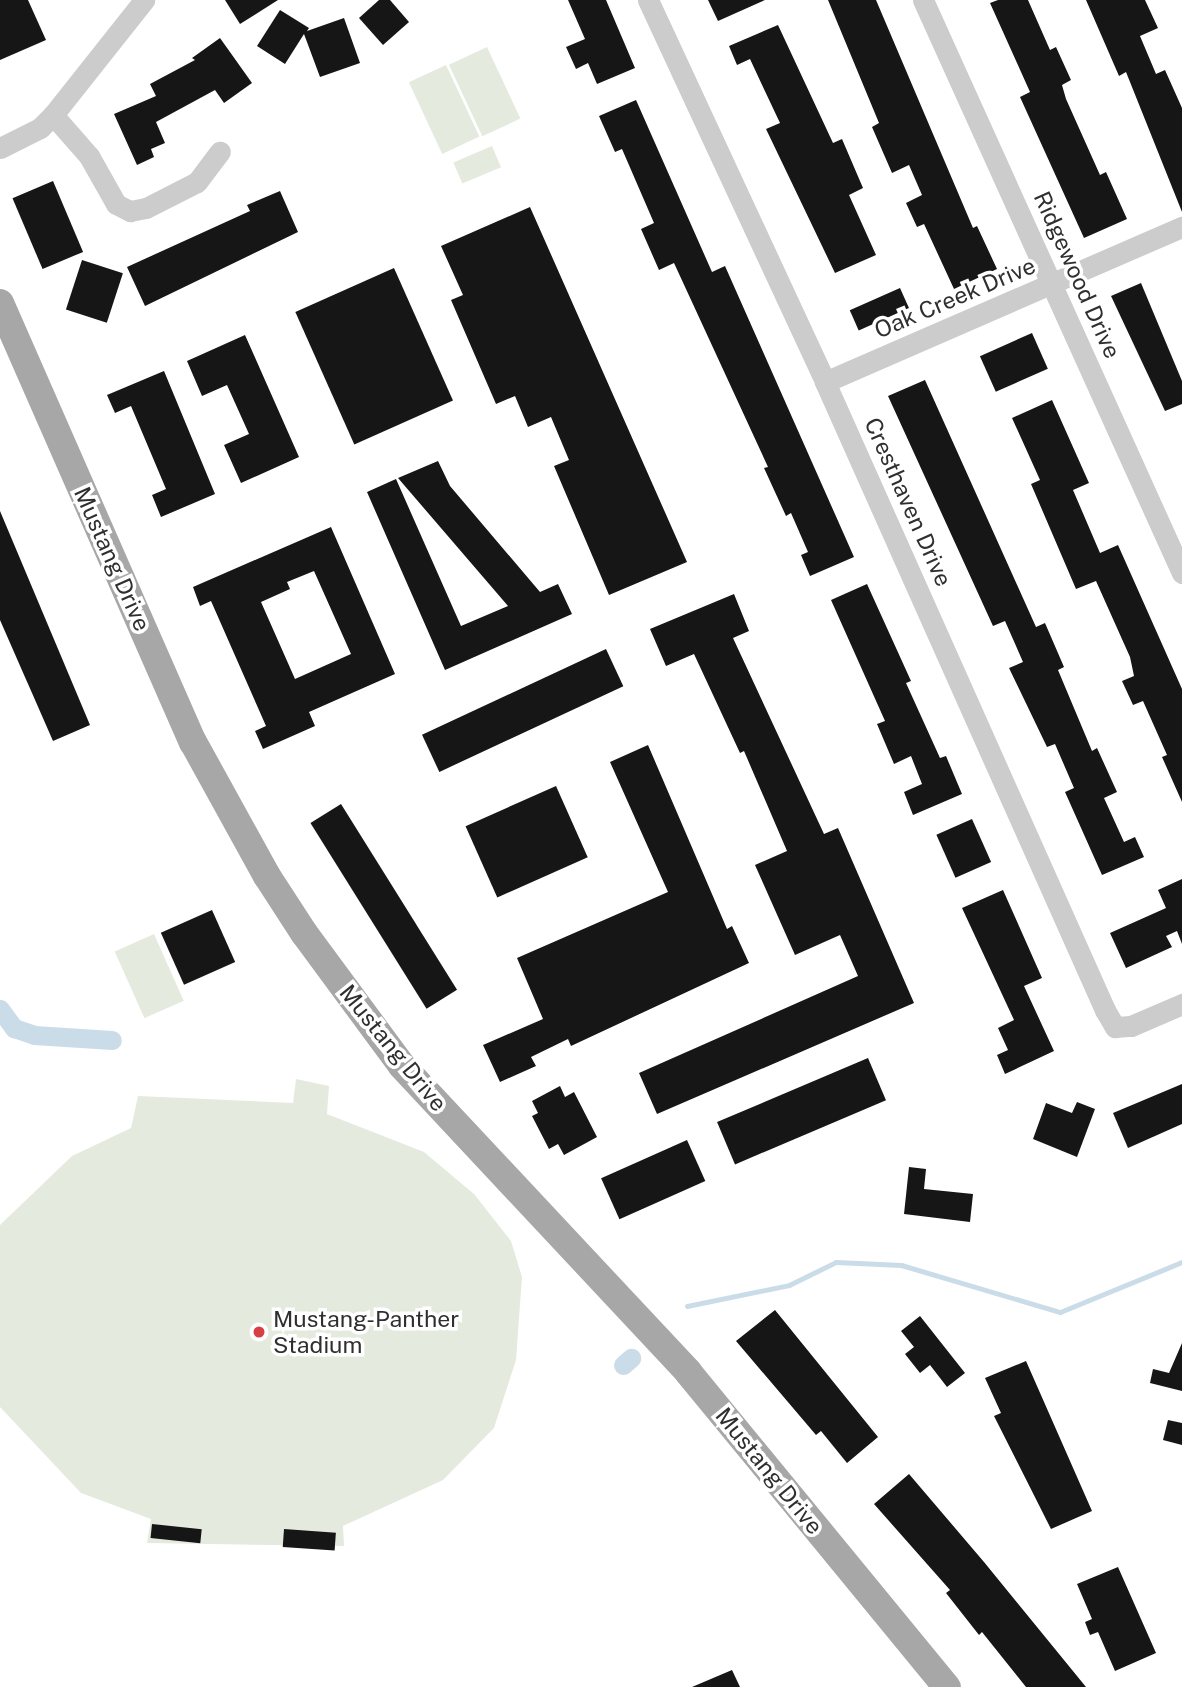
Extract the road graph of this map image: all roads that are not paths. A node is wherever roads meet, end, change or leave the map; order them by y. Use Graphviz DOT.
graph roads {
  1 [pos="144,0"];
  2 [pos="648,0"];
  3 [pos="923,0"];
  4 [pos="53,115"];
  5 [pos="0,148"];
  6 [pos="220,152"];
  7 [pos="1182,227"];
  8 [pos="1053,285"];
  9 [pos="0,303"];
  10 [pos="825,382"];
  11 [pos="1182,573"];
  12 [pos="1182,1004"];
  13 [pos="947,1687"];
  1 -- 4 [label="street"];
  2 -- 10 [label="street, Cresthaven Drive"];
  3 -- 8 [label="street, Ridgewood Drive"];
  4 -- 5 [label="street"];
  4 -- 6 [label="street"];
  7 -- 8 [label="street, Oak Creek Drive"];
  8 -- 10 [label="street, Oak Creek Drive"];
  8 -- 11 [label="street, Ridgewood Drive"];
  9 -- 13 [label="main road, Mustang Drive"];
  10 -- 12 [label="street, Cresthaven Drive"];
}
